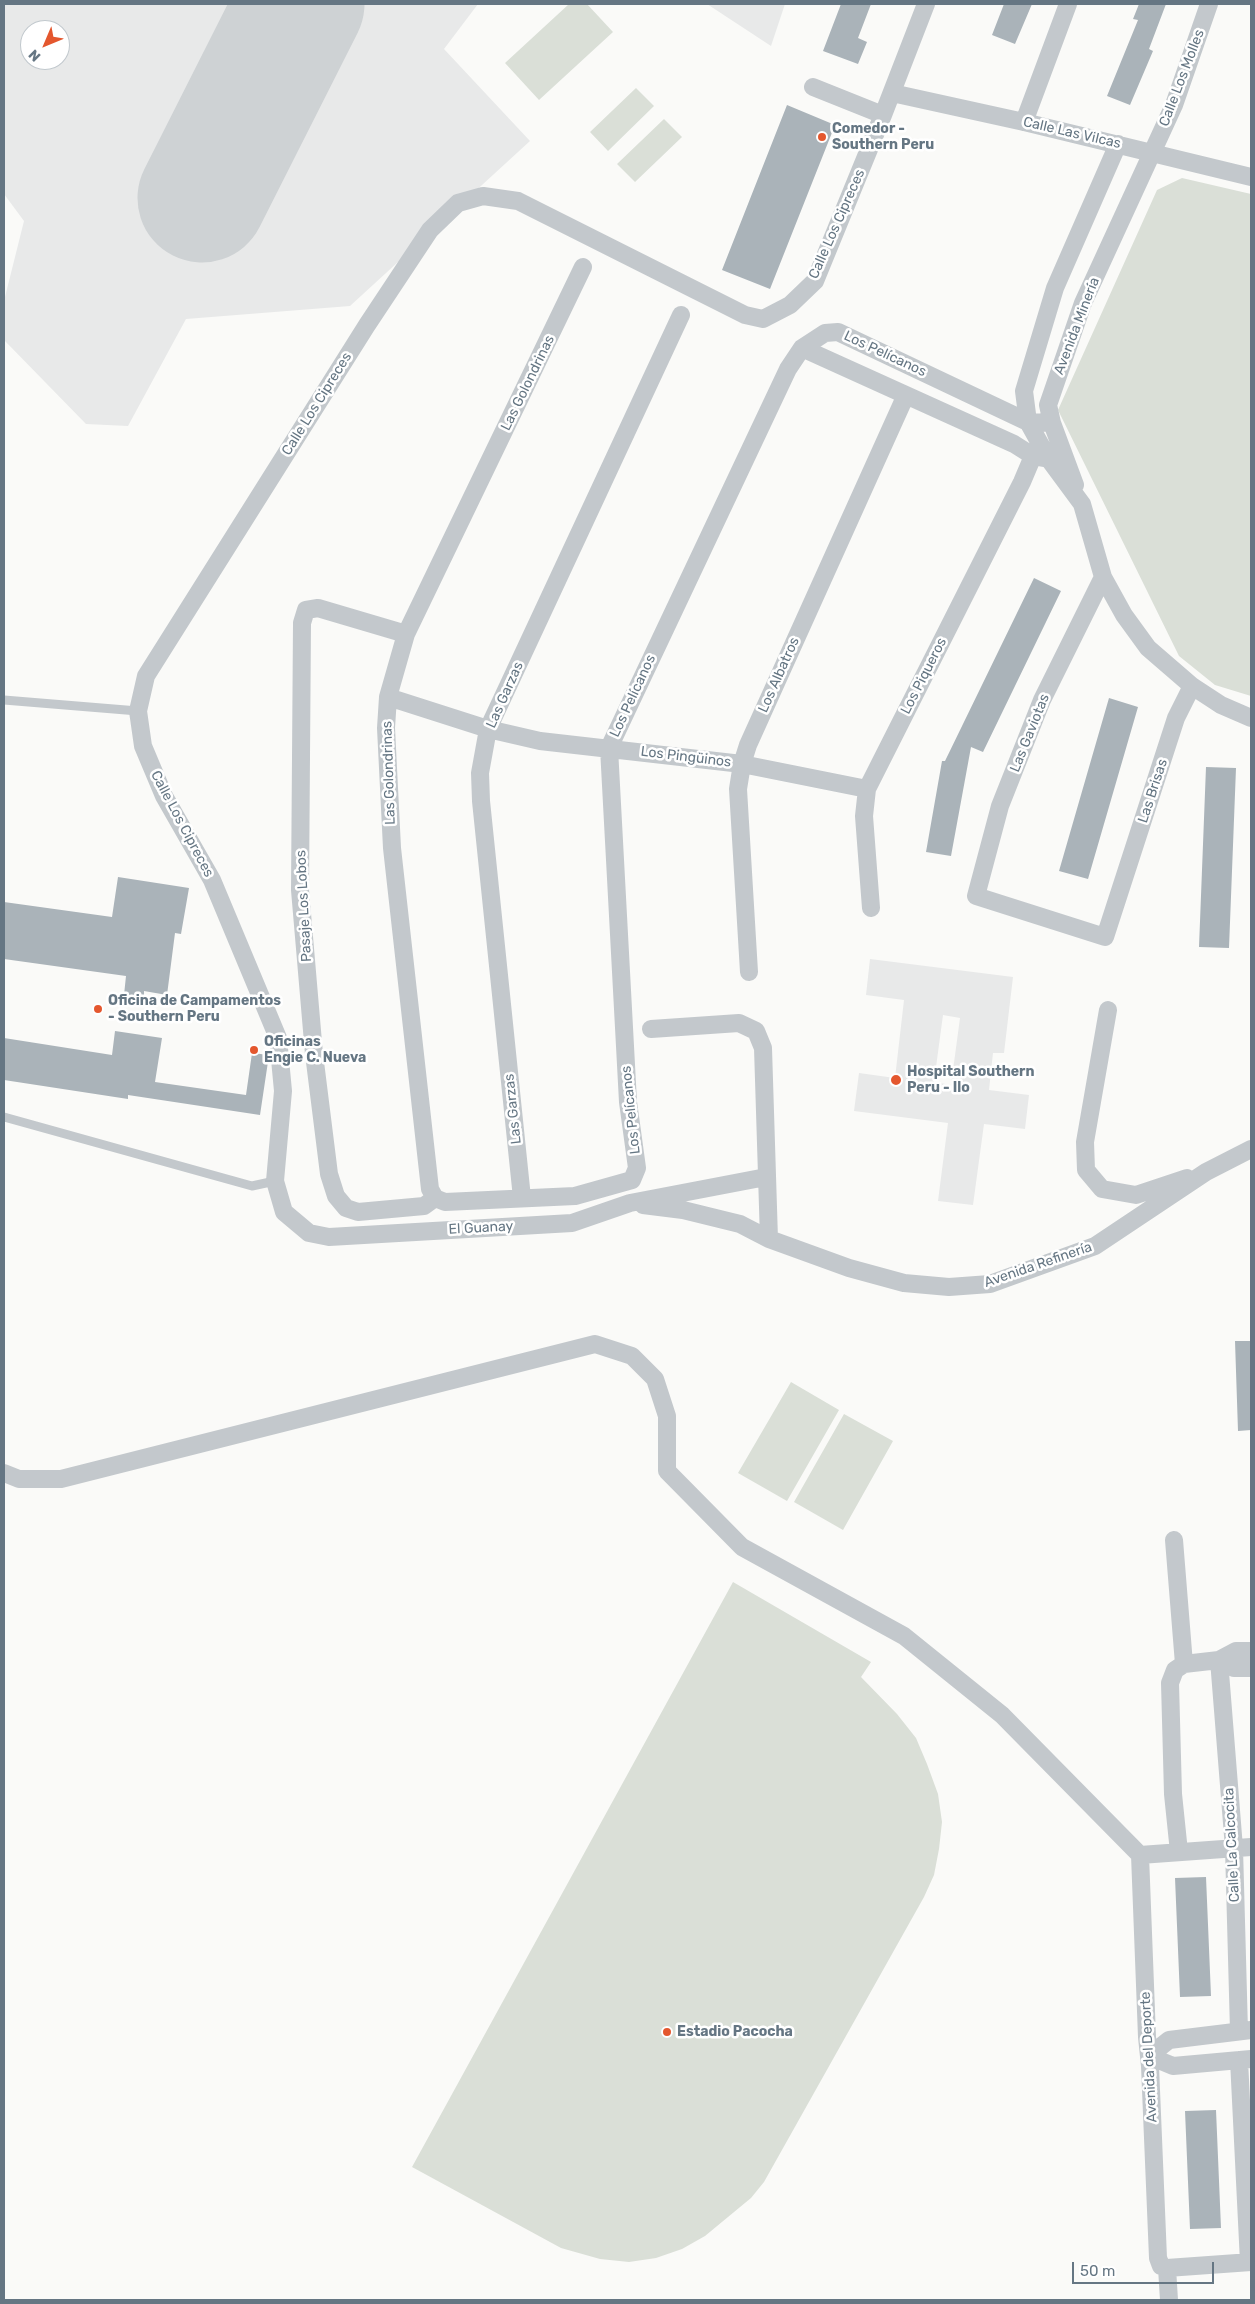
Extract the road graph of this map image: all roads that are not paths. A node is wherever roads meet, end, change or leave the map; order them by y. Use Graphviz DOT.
graph roads {
  1 [pos="926,4"];
  2 [pos="1068,4"];
  3 [pos="1209,4"];
  4 [pos="813,87"];
  5 [pos="892,93"];
  6 [pos="884,115"];
  7 [pos="1024,122"];
  8 [pos="1118,144"];
  9 [pos="1152,152"];
  10 [pos="1251,177"];
  11 [pos="584,268"];
  12 [pos="681,315"];
  13 [pos="802,348"];
  14 [pos="905,396"];
  15 [pos="1028,422"];
  16 [pos="1052,423"];
  17 [pos="1049,458"];
  18 [pos="1103,577"];
  19 [pos="406,634"];
  20 [pos="1192,686"];
  21 [pos="388,697"];
  22 [pos="4,700"];
  23 [pos="138,711"];
  24 [pos="1251,718"];
  25 [pos="488,729"];
  26 [pos="609,748"];
  27 [pos="742,764"];
  28 [pos="867,790"];
  29 [pos="976,896"];
  30 [pos="871,908"];
  31 [pos="749,972"];
  32 [pos="1108,1010"];
  33 [pos="651,1029"];
  34 [pos="4,1117"];
  35 [pos="1251,1149"];
  36 [pos="1206,1172"];
  37 [pos="766,1177"];
  38 [pos="274,1182"];
  39 [pos="435,1198"];
  40 [pos="522,1198"];
  41 [pos="630,1203"];
  42 [pos="329,1237"];
  43 [pos="769,1239"];
  44 [pos="4,1473"];
  45 [pos="1174,1540"];
  46 [pos="1251,1651"];
  47 [pos="1219,1660"];
  48 [pos="1184,1664"];
  49 [pos="1251,1668"];
  50 [pos="1251,1847"];
  51 [pos="1234,1848"];
  52 [pos="1179,1852"];
  53 [pos="1140,1855"];
  54 [pos="1245,2030"];
  55 [pos="1149,2056"];
  56 [pos="1245,2059"];
  57 [pos="1250,2262"];
  58 [pos="1162,2263"];
  59 [pos="1169,2300"];
  1 -- 5 [label="street, Calle Los Cipreces"];
  2 -- 7 [label="street"];
  3 -- 9 [label="street, Calle Los Molles"];
  4 -- 6 [label="street"];
  5 -- 6 [label="street, Calle Los Cipreces"];
  5 -- 7 [label="street, Calle Las Vilcas"];
  6 -- 23 [label="street, Calle Los Cipreces"];
  7 -- 8 [label="street, Calle Las Vilcas"];
  8 -- 9 [label="street, Calle Las Vilcas"];
  8 -- 15 [label="street"];
  9 -- 10 [label="street, Calle Las Vilcas"];
  9 -- 16 [label="street, Avenida Minería"];
  11 -- 19 [label="street, Las Golondrinas"];
  12 -- 25 [label="street, Las Garzas"];
  13 -- 14 [label="street"];
  13 -- 15 [label="street, Los Pelícanos"];
  13 -- 26 [label="street, Los Pelícanos"];
  14 -- 17 [label="street"];
  14 -- 27 [label="street, Los Albatros"];
  15 -- 16 [label="street, Los Pelícanos"];
  15 -- 17 [label="street"];
  16 -- 17 [label="street, Avenida Minería"];
  17 -- 18 [label="street"];
  17 -- 28 [label="street, Los Piqueros"];
  18 -- 20 [label="street"];
  18 -- 29 [label="street, Las Gaviotas"];
  19 -- 21 [label="street, Las Golondrinas"];
  19 -- 39 [label="street, Pasaje Los Lobos"];
  20 -- 24 [label="street"];
  20 -- 29 [label="street, Las Brisas"];
  21 -- 25 [label="street, Los Pingüinos"];
  21 -- 39 [label="street, Las Golondrinas"];
  22 -- 23 [label="lane"];
  23 -- 38 [label="street, Calle Los Cipreces"];
  25 -- 26 [label="street, Los Pingüinos"];
  25 -- 40 [label="street, Las Garzas"];
  26 -- 27 [label="street, Los Pingüinos"];
  26 -- 40 [label="street, Los Pelícanos"];
  27 -- 28 [label="street, Los Pingüinos"];
  27 -- 31 [label="street, Los Albatros"];
  28 -- 30 [label="street, Los Piqueros"];
  32 -- 36 [label="street"];
  33 -- 37 [label="street"];
  34 -- 38 [label="lane"];
  35 -- 36 [label="street, Avenida Refinería"];
  36 -- 43 [label="street, Avenida Refinería"];
  37 -- 41 [label="street, El Guanay"];
  37 -- 43 [label="street"];
  38 -- 42 [label="street, Calle Los Cipreces"];
  39 -- 40 [label="street, Los Pelícanos"];
  41 -- 42 [label="street, El Guanay"];
  41 -- 43 [label="street, Avenida Refinería"];
  44 -- 53 [label="street"];
  45 -- 48 [label="street"];
  46 -- 47 [label="street"];
  47 -- 48 [label="street"];
  47 -- 49 [label="street"];
  47 -- 51 [label="street, Calle La Calcocita"];
  48 -- 52 [label="street"];
  50 -- 51 [label="street"];
  51 -- 52 [label="street"];
  51 -- 54 [label="street, Calle La Calcocita"];
  52 -- 53 [label="street"];
  53 -- 55 [label="street, Avenida del Deporte"];
  54 -- 55 [label="street"];
  55 -- 56 [label="street"];
  55 -- 58 [label="street, Avenida del Deporte"];
  56 -- 57 [label="street"];
  57 -- 58 [label="street"];
  58 -- 59 [label="street, Avenida del Deporte"];
}
